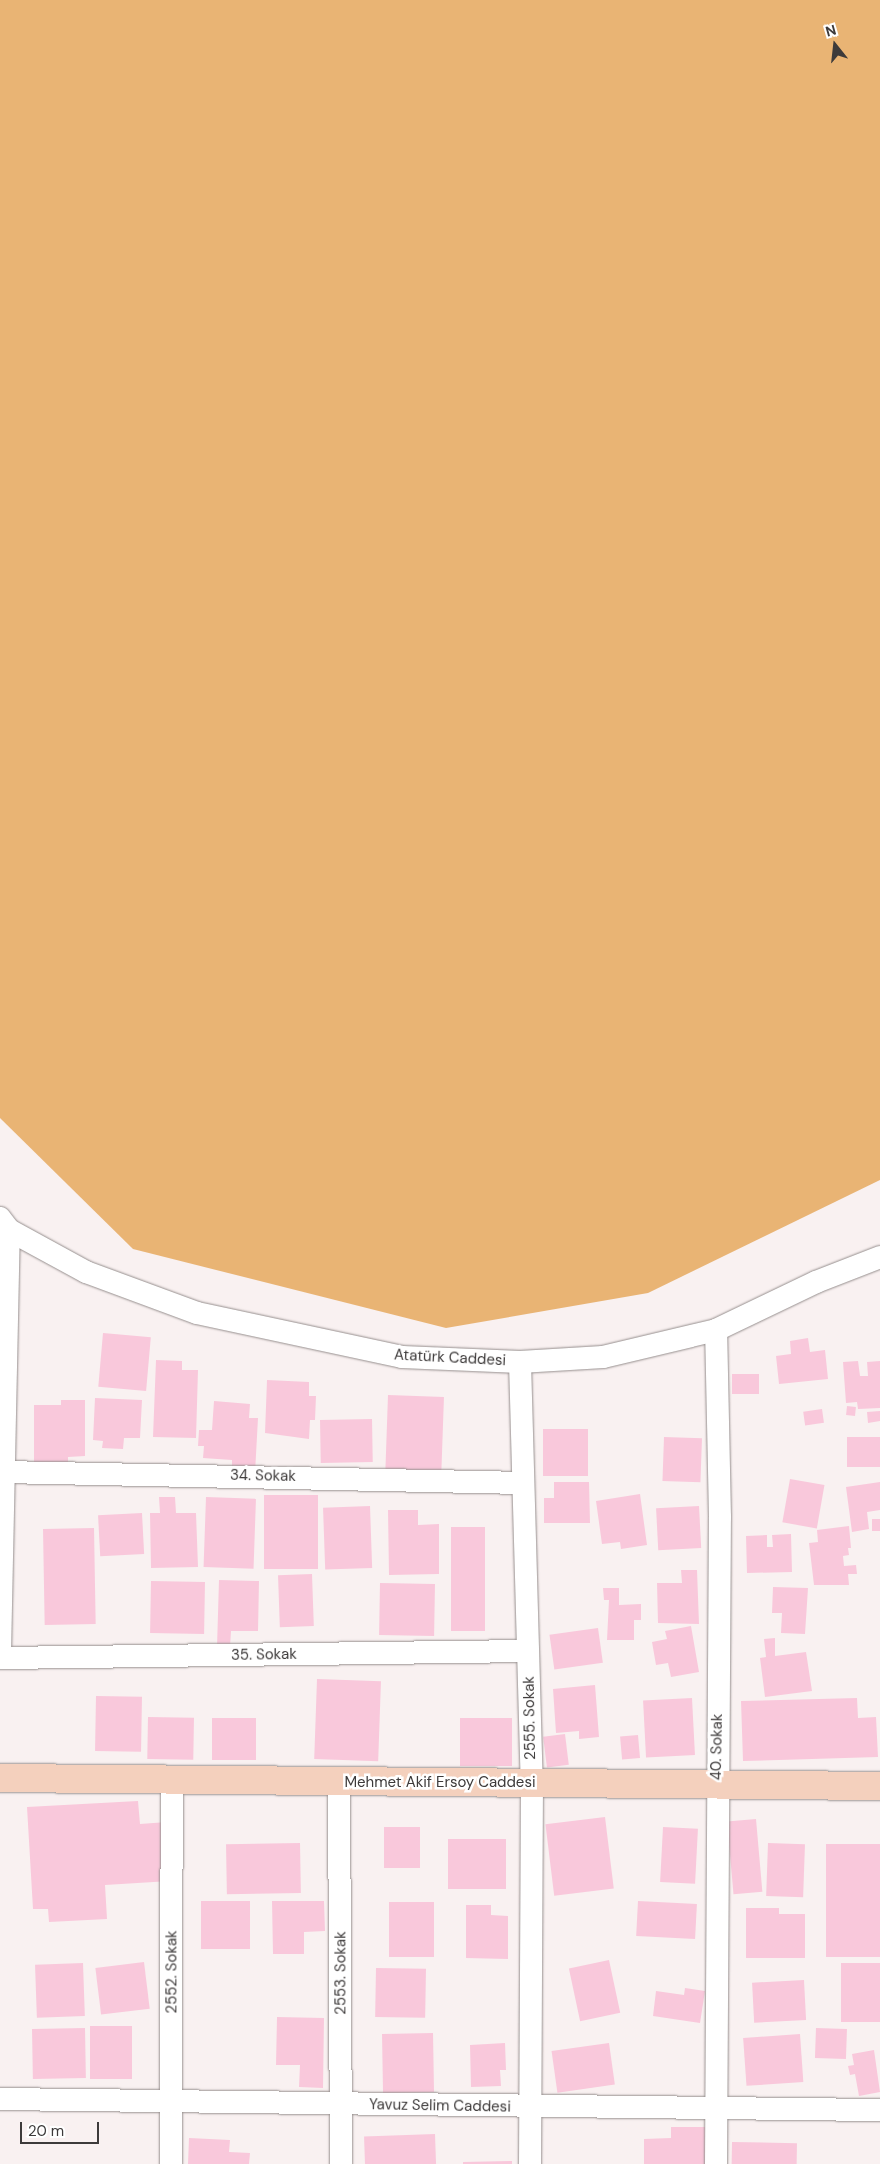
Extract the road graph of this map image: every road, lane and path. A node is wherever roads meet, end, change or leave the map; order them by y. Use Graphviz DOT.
graph roads {
  1 [pos="5,1224"];
  2 [pos="880,1257"];
  3 [pos="716,1330"];
  4 [pos="520,1362"];
  5 [pos="3,1472"];
  6 [pos="522,1483"];
  7 [pos="528,1652"];
  8 [pos="0,1653"];
  9 [pos="0,1658"];
  10 [pos="0,1778"];
  11 [pos="172,1780"];
  12 [pos="339,1782"];
  13 [pos="532,1783"];
  14 [pos="716,1784"];
  15 [pos="880,1786"];
  16 [pos="0,2099"];
  17 [pos="172,2102"];
  18 [pos="342,2104"];
  19 [pos="529,2107"];
  20 [pos="716,2108"];
  21 [pos="880,2110"];
  22 [pos="171,2164"];
  23 [pos="341,2164"];
  24 [pos="530,2164"];
  25 [pos="716,2164"];
  1 -- 4 [label="street, Atatürk Caddesi"];
  1 -- 5 [label="street"];
  2 -- 3 [label="street, Atatürk Caddesi"];
  3 -- 4 [label="street, Atatürk Caddesi"];
  3 -- 14 [label="street, 40. Sokak"];
  4 -- 6 [label="street, 2555. Sokak"];
  5 -- 6 [label="street, 34. Sokak"];
  5 -- 8 [label="street"];
  6 -- 7 [label="street, 2555. Sokak"];
  7 -- 9 [label="street, 35. Sokak"];
  7 -- 13 [label="street, 2555. Sokak"];
  10 -- 11 [label="street, Mehmet Akif Ersoy Caddesi"];
  11 -- 12 [label="street, Mehmet Akif Ersoy Caddesi"];
  11 -- 17 [label="street, 2552. Sokak"];
  12 -- 13 [label="street, Mehmet Akif Ersoy Caddesi"];
  12 -- 18 [label="street, 2553. Sokak"];
  13 -- 14 [label="street, Mehmet Akif Ersoy Caddesi"];
  13 -- 19 [label="street, 2555. Sokak"];
  14 -- 15 [label="street, Mehmet Akif Ersoy Caddesi"];
  14 -- 20 [label="street, 40. Sokak"];
  16 -- 17 [label="street, Yavuz Selim Caddesi"];
  17 -- 18 [label="street, Yavuz Selim Caddesi"];
  17 -- 22 [label="street, 2552. Sokak"];
  18 -- 19 [label="street, Yavuz Selim Caddesi"];
  18 -- 23 [label="street, 2553. Sokak"];
  19 -- 20 [label="street, Yavuz Selim Caddesi"];
  19 -- 24 [label="street, 2555. Sokak"];
  20 -- 21 [label="street, Yavuz Selim Caddesi"];
  20 -- 25 [label="street, 40. Sokak"];
}
